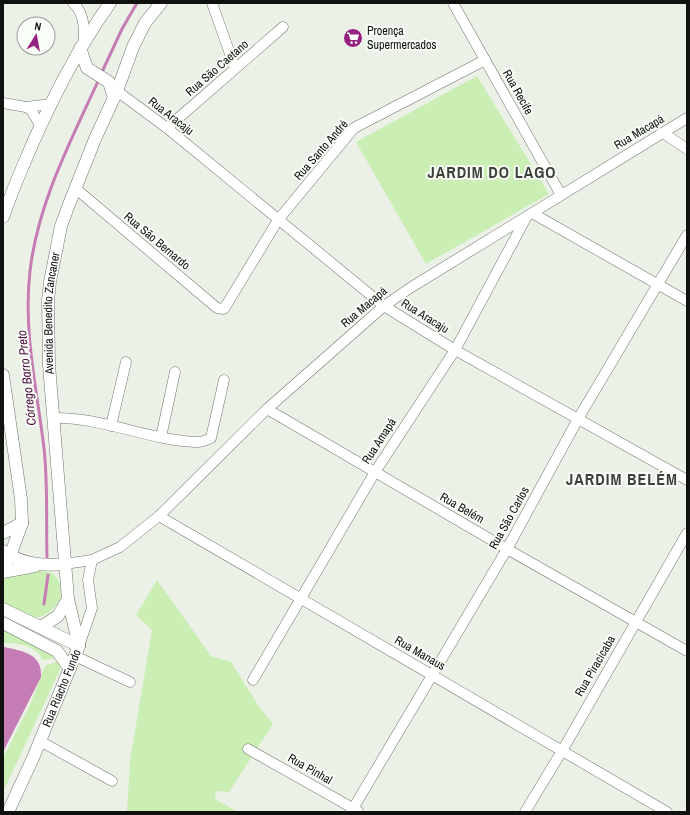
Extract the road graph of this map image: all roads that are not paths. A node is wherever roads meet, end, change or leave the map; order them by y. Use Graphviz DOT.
graph roads {
  1 [pos="73,3"];
  2 [pos="110,3"];
  3 [pos="161,3"];
  4 [pos="212,3"];
  5 [pos="453,3"];
  6 [pos="283,27"];
  7 [pos="82,44"];
  8 [pos="485,60"];
  9 [pos="236,68"];
  10 [pos="88,69"];
  11 [pos="68,70"];
  12 [pos="112,88"];
  13 [pos="3,103"];
  14 [pos="51,104"];
  15 [pos="26,107"];
  16 [pos="687,118"];
  17 [pos="40,125"];
  18 [pos="167,128"];
  19 [pos="663,133"];
  20 [pos="687,149"];
  21 [pos="75,188"];
  22 [pos="561,195"];
  23 [pos="529,215"];
  24 [pos="3,217"];
  25 [pos="278,220"];
  26 [pos="687,235"];
  27 [pos="656,284"];
  28 [pos="687,301"];
  29 [pos="384,306"];
  30 [pos="224,309"];
  31 [pos="455,350"];
  32 [pos="126,362"];
  33 [pos="175,372"];
  34 [pos="3,375"];
  35 [pos="224,380"];
  36 [pos="267,409"];
  37 [pos="54,418"];
  38 [pos="578,419"];
  39 [pos="112,426"];
  40 [pos="161,437"];
  41 [pos="375,472"];
  42 [pos="687,480"];
  43 [pos="159,516"];
  44 [pos="22,522"];
  45 [pos="3,533"];
  46 [pos="687,533"];
  47 [pos="507,549"];
  48 [pos="6,554"];
  49 [pos="92,560"];
  50 [pos="65,564"];
  51 [pos="40,565"];
  52 [pos="3,568"];
  53 [pos="3,572"];
  54 [pos="68,598"];
  55 [pos="301,599"];
  56 [pos="3,608"];
  57 [pos="3,622"];
  58 [pos="636,622"];
  59 [pos="41,627"];
  60 [pos="77,651"];
  61 [pos="687,651"];
  62 [pos="70,669"];
  63 [pos="433,676"];
  64 [pos="253,680"];
  65 [pos="130,682"];
  66 [pos="40,741"];
  67 [pos="248,749"];
  68 [pos="562,751"];
  69 [pos="112,781"];
  70 [pos="354,811"];
  71 [pos="8,812"];
  72 [pos="524,812"];
  73 [pos="667,812"];
  1 -- 7 [label="street"];
  2 -- 7 [label="main road"];
  3 -- 12 [label="main road, Avenida Benedito Zancaner"];
  4 -- 9 [label="street"];
  5 -- 8 [label="street, Rua Recife"];
  6 -- 9 [label="street, Rua São Caetano"];
  7 -- 10 [label="main road"];
  7 -- 11 [label="main road"];
  8 -- 22 [label="street, Rua Recife"];
  8 -- 25 [label="street, Rua Santo André"];
  9 -- 18 [label="street, Rua São Caetano"];
  10 -- 11 [label="main road"];
  10 -- 12 [label="main road"];
  11 -- 14 [label="main road"];
  12 -- 18 [label="street, Rua Aracaju"];
  12 -- 21 [label="main road, Avenida Benedito Zancaner"];
  13 -- 15 [label="street"];
  14 -- 15 [label="street"];
  14 -- 17 [label="main road"];
  15 -- 17 [label="street"];
  16 -- 19 [label="street, Rua Macapá"];
  17 -- 24 [label="main road"];
  18 -- 25 [label="street, Rua Aracaju"];
  19 -- 20 [label="street"];
  19 -- 22 [label="street, Rua Macapá"];
  21 -- 30 [label="street, Rua São Bernardo"];
  21 -- 37 [label="main road, Avenida Benedito Zancaner"];
  22 -- 23 [label="street, Rua Macapá"];
  23 -- 27 [label="street"];
  23 -- 29 [label="street, Rua Macapá"];
  23 -- 31 [label="street, Rua Amapá"];
  25 -- 29 [label="street, Rua Aracaju"];
  25 -- 30 [label="street, Rua Santo André"];
  26 -- 27 [label="street, Rua São Carlos"];
  27 -- 28 [label="street"];
  27 -- 38 [label="street, Rua São Carlos"];
  29 -- 31 [label="street, Rua Aracaju"];
  29 -- 36 [label="street, Rua Macapá"];
  31 -- 38 [label="street, Rua Aracaju"];
  31 -- 41 [label="street, Rua Amapá"];
  32 -- 39 [label="street"];
  33 -- 40 [label="street"];
  34 -- 44 [label="main road"];
  35 -- 40 [label="street"];
  36 -- 41 [label="street, Rua Belém"];
  36 -- 43 [label="street, Rua Macapá"];
  37 -- 39 [label="street"];
  37 -- 50 [label="main road, Avenida Benedito Zancaner"];
  38 -- 42 [label="street, Rua Aracaju"];
  38 -- 47 [label="street, Rua São Carlos"];
  39 -- 40 [label="street"];
  41 -- 47 [label="street, Rua Belém"];
  41 -- 55 [label="street, Rua Amapá"];
  43 -- 49 [label="street, Rua Macapá"];
  43 -- 55 [label="street, Rua Manaus"];
  44 -- 45 [label="main road"];
  44 -- 48 [label="main road"];
  46 -- 58 [label="street, Rua Piracicaba"];
  47 -- 58 [label="street, Rua Belém"];
  47 -- 63 [label="street, Rua São Carlos"];
  48 -- 51 [label="main road"];
  48 -- 52 [label="main road"];
  49 -- 50 [label="street, Rua Macapá"];
  49 -- 60 [label="street, Rua Riacho Fundo"];
  50 -- 51 [label="main road"];
  50 -- 54 [label="main road, Avenida Benedito Zancaner"];
  51 -- 53 [label="main road"];
  54 -- 59 [label="main road"];
  54 -- 60 [label="main road, Avenida Benedito Zancaner"];
  55 -- 63 [label="street, Rua Manaus"];
  55 -- 64 [label="street, Rua Amapá"];
  56 -- 59 [label="main road"];
  57 -- 62 [label="main road"];
  58 -- 61 [label="street, Rua Belém"];
  58 -- 68 [label="street, Rua Piracicaba"];
  59 -- 60 [label="main road"];
  60 -- 62 [label="main road, Rua Riacho Fundo"];
  60 -- 65 [label="street"];
  62 -- 66 [label="main road, Rua Riacho Fundo"];
  63 -- 68 [label="street, Rua Manaus"];
  63 -- 70 [label="street, Rua São Carlos"];
  66 -- 69 [label="street"];
  66 -- 71 [label="main road, Rua Riacho Fundo"];
  67 -- 70 [label="street, Rua Pinhal"];
  68 -- 72 [label="street, Rua Piracicaba"];
  68 -- 73 [label="street, Rua Manaus"];
}
